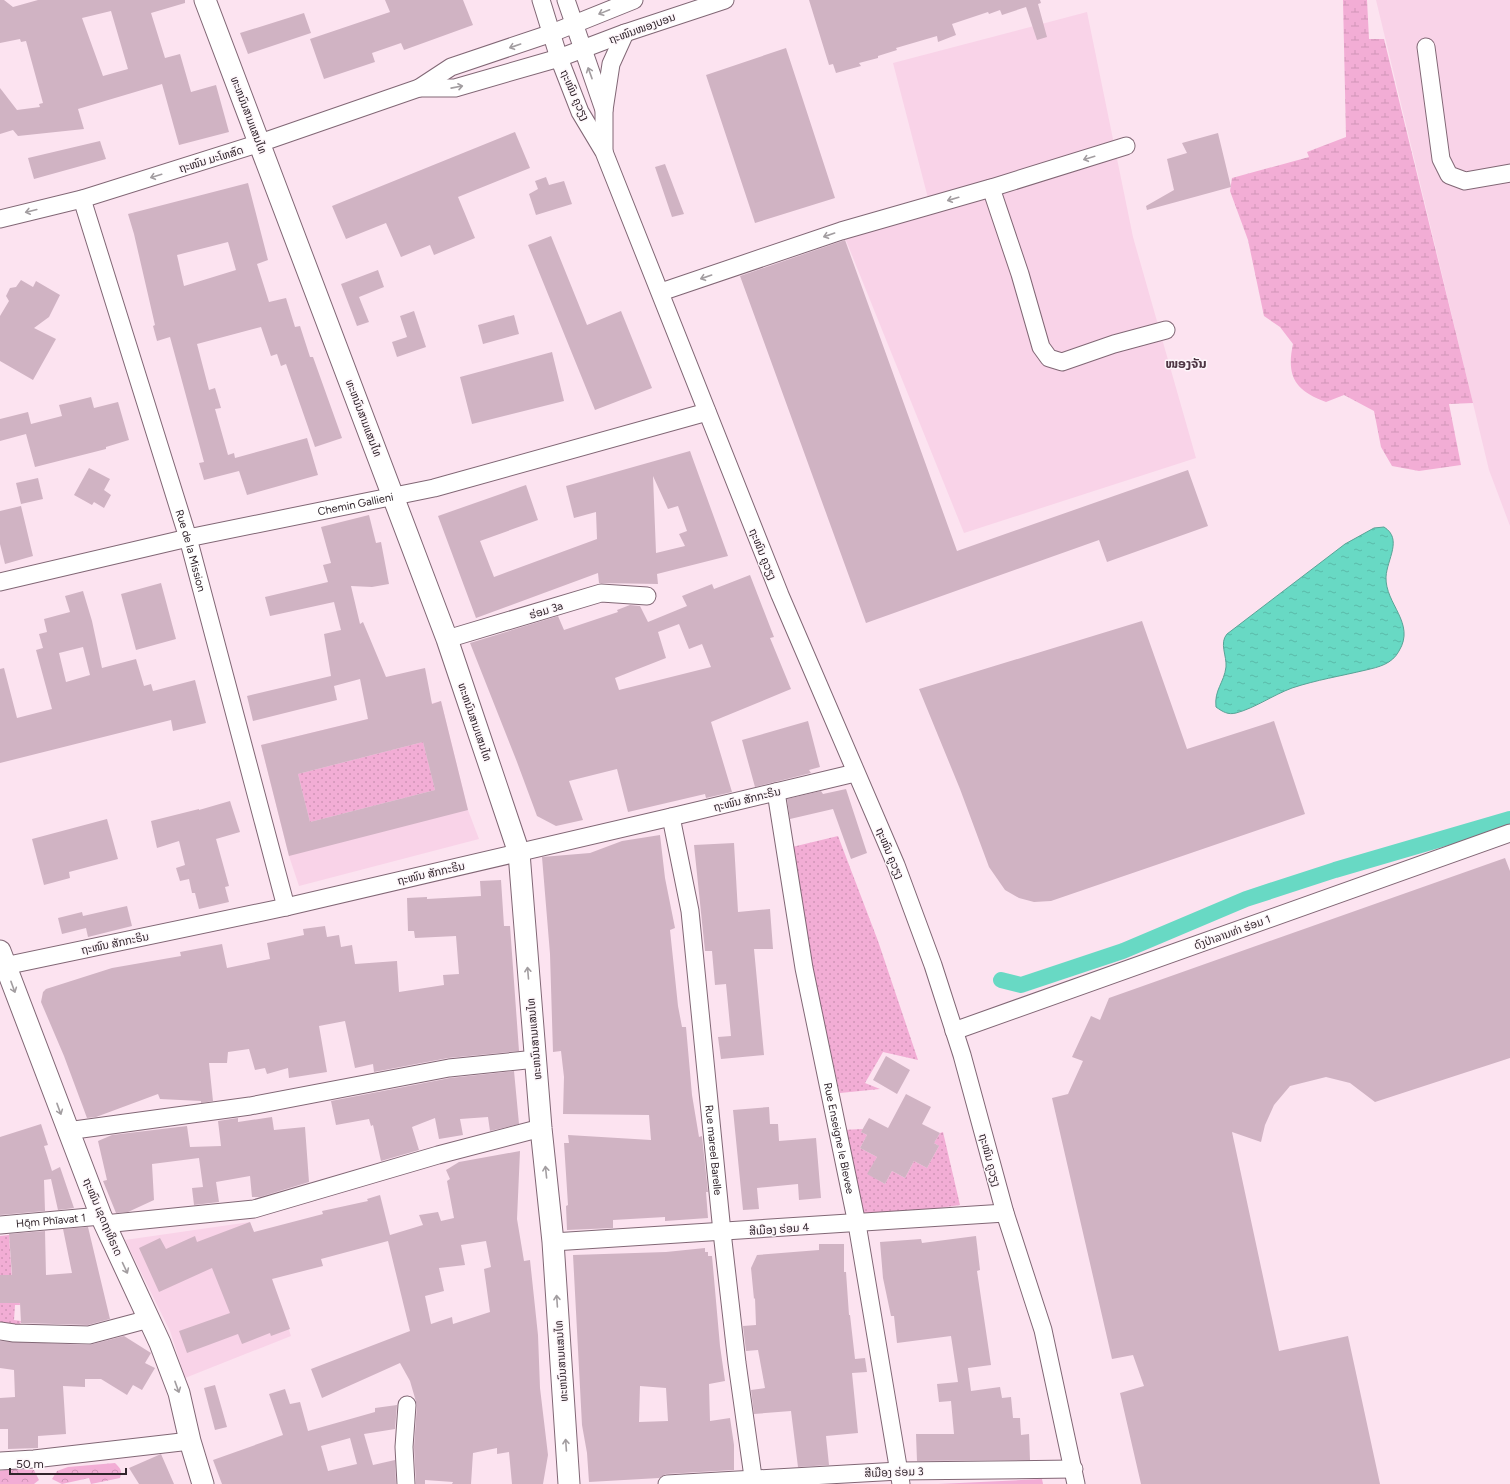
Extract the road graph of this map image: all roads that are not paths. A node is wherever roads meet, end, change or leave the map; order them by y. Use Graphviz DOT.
graph roads {
  1 [pos="205,0"];
  2 [pos="542,0"];
  3 [pos="566,0"];
  4 [pos="634,0"];
  5 [pos="725,0"];
  6 [pos="574,24"];
  7 [pos="552,33"];
  8 [pos="625,33"];
  9 [pos="1426,48"];
  10 [pos="582,50"];
  11 [pos="559,58"];
  12 [pos="418,88"];
  13 [pos="604,110"];
  14 [pos="260,143"];
  15 [pos="1126,146"];
  16 [pos="604,152"];
  17 [pos="1510,173"];
  18 [pos="991,188"];
  19 [pos="82,199"];
  20 [pos="0,219"];
  21 [pos="661,292"];
  22 [pos="1166,330"];
  23 [pos="707,412"];
  24 [pos="393,496"];
  25 [pos="188,538"];
  26 [pos="0,582"];
  27 [pos="647,596"];
  28 [pos="447,639"];
  29 [pos="855,773"];
  30 [pos="776,792"];
  31 [pos="671,818"];
  32 [pos="1510,833"];
  33 [pos="519,853"];
  34 [pos="286,907"];
  35 [pos="2,961"];
  36 [pos="954,1030"];
  37 [pos="536,1059"];
  38 [pos="541,1128"];
  39 [pos="67,1132"];
  40 [pos="1005,1213"];
  41 [pos="103,1220"];
  42 [pos="857,1224"];
  43 [pos="0,1225"];
  44 [pos="722,1232"];
  45 [pos="553,1242"];
  46 [pos="149,1319"];
  47 [pos="0,1331"];
  48 [pos="407,1405"];
  49 [pos="190,1441"];
  50 [pos="0,1461"];
  51 [pos="1075,1477"];
  52 [pos="900,1478"];
  53 [pos="753,1482"];
  54 [pos="203,1484"];
  55 [pos="406,1484"];
  56 [pos="569,1484"];
  57 [pos="667,1484"];
  1 -- 14 [label="main road, ທະຫນົນສາມແສນໄທ"];
  2 -- 7 [label="street, ຖະໜົນ ຄູວຽງ"];
  3 -- 6 [label="street, ຖະໜົນ ຄູວຽງ"];
  4 -- 6 [label="street, one-way"];
  5 -- 8 [label="street, ຖະໜົນໜອງບອນ"];
  6 -- 7 [label="street"];
  6 -- 10 [label="street, ຖະໜົນ ຄູວຽງ"];
  7 -- 11 [label="street, ຖະໜົນ ຄູວຽງ"];
  7 -- 12 [label="street, ຖະໜົນ ມະໂຫສົດ, one-way"];
  8 -- 10 [label="street, ຖະໜົນໜອງບອນ"];
  8 -- 13 [label="street"];
  9 -- 17 [label="street"];
  10 -- 11 [label="street, ຖະໜົນໜອງບອນ"];
  13 -- 10 [label="street, ຖະໜົນ ຄູວຽງ, one-way"];
  12 -- 11 [label="street, ຖະໜົນ ມະໂຫສົດ, one-way"];
  11 -- 16 [label="street, ຖະໜົນ ຄູວຽງ"];
  12 -- 14 [label="street, ຖະໜົນ ມະໂຫສົດ"];
  13 -- 16 [label="street, ຖະໜົນ ຄູວຽງ"];
  14 -- 19 [label="street, ຖະໜົນ ມະໂຫສົດ, one-way"];
  14 -- 24 [label="main road, ທະຫນົນສາມແສນໄທ"];
  15 -- 18 [label="street, one-way"];
  16 -- 21 [label="street, ຖະໜົນ ຄູວຽງ"];
  18 -- 21 [label="street, one-way"];
  18 -- 22 [label="street"];
  19 -- 20 [label="street, ຖະໜົນ ມະໂຫສົດ, one-way"];
  19 -- 25 [label="street, Rue de la Mission"];
  21 -- 23 [label="street, ຖະໜົນ ຄູວຽງ"];
  23 -- 24 [label="street, Chemin Gallieni"];
  23 -- 29 [label="street, ຖະໜົນ ຄູວຽງ"];
  24 -- 25 [label="street, Chemin Gallieni"];
  24 -- 28 [label="main road, ທະຫນົນສາມແສນໄທ"];
  25 -- 26 [label="street, Chemin Gallieni"];
  25 -- 34 [label="street, Rue de la Mission"];
  27 -- 28 [label="street, ຮ່ອມ 3a"];
  28 -- 33 [label="main road, ທະຫນົນສາມແສນໄທ"];
  29 -- 30 [label="street, ຖະໜົນ ສັກກະຣິນ"];
  29 -- 36 [label="street, ຖະໜົນ ຄູວຽງ"];
  30 -- 31 [label="street, ຖະໜົນ ສັກກະຣິນ"];
  30 -- 42 [label="street, Rue Enseigne le Blevee"];
  31 -- 33 [label="street, ຖະໜົນ ສັກກະຣິນ"];
  31 -- 44 [label="street, Rue mareel Barelle"];
  32 -- 36 [label="street, ດົງປ່າລານທ່າ ຮ່ອມ 1"];
  33 -- 34 [label="street, ຖະໜົນ ສັກກະຣິນ"];
  37 -- 33 [label="main road, ທະຫນົນສາມແສນໄທ, one-way"];
  34 -- 35 [label="street, ຖະໜົນ ສັກກະຣິນ"];
  35 -- 39 [label="main road, ຖະໜົນ ເຊດຖາທິຣາດ, one-way"];
  36 -- 40 [label="street, ຖະໜົນ ຄູວຽງ"];
  37 -- 38 [label="main road, ທະຫນົນສາມແສນໄທ"];
  37 -- 39 [label="street"];
  38 -- 41 [label="street, Hǭm Phīavat 1"];
  45 -- 38 [label="main road, ທະຫນົນສາມແສນໄທ, one-way"];
  39 -- 41 [label="main road, ຖະໜົນ ເຊດຖາທິຣາດ"];
  40 -- 42 [label="street, ສີເມືອງ ຮ່ອມ 4"];
  40 -- 51 [label="street, ຖະໜົນ ຄູວຽງ"];
  41 -- 43 [label="street, Hǭm Phīavat 1"];
  41 -- 46 [label="main road, ຖະໜົນ ເຊດຖາທິຣາດ, one-way"];
  42 -- 44 [label="street, ສີເມືອງ ຮ່ອມ 4"];
  42 -- 52 [label="street, Rue Enseigne le Blevee"];
  44 -- 45 [label="street, ສີເມືອງ ຮ່ອມ 4"];
  44 -- 53 [label="street, Rue mareel Barelle"];
  56 -- 45 [label="main road, ທະຫນົນສາມແສນໄທ, one-way"];
  46 -- 47 [label="street"];
  46 -- 49 [label="main road, ຖະໜົນ ເຊດຖາທິຣາດ, one-way"];
  48 -- 55 [label="street"];
  49 -- 50 [label="street"];
  49 -- 54 [label="main road, ຖະໜົນ ເຊດຖາທິຣາດ"];
  51 -- 52 [label="street, ສີເມືອງ ຮ່ອມ 3"];
  52 -- 53 [label="street, ສີເມືອງ ຮ່ອມ 3"];
  53 -- 57 [label="street, ສີເມືອງ ຮ່ອມ 3"];
}
